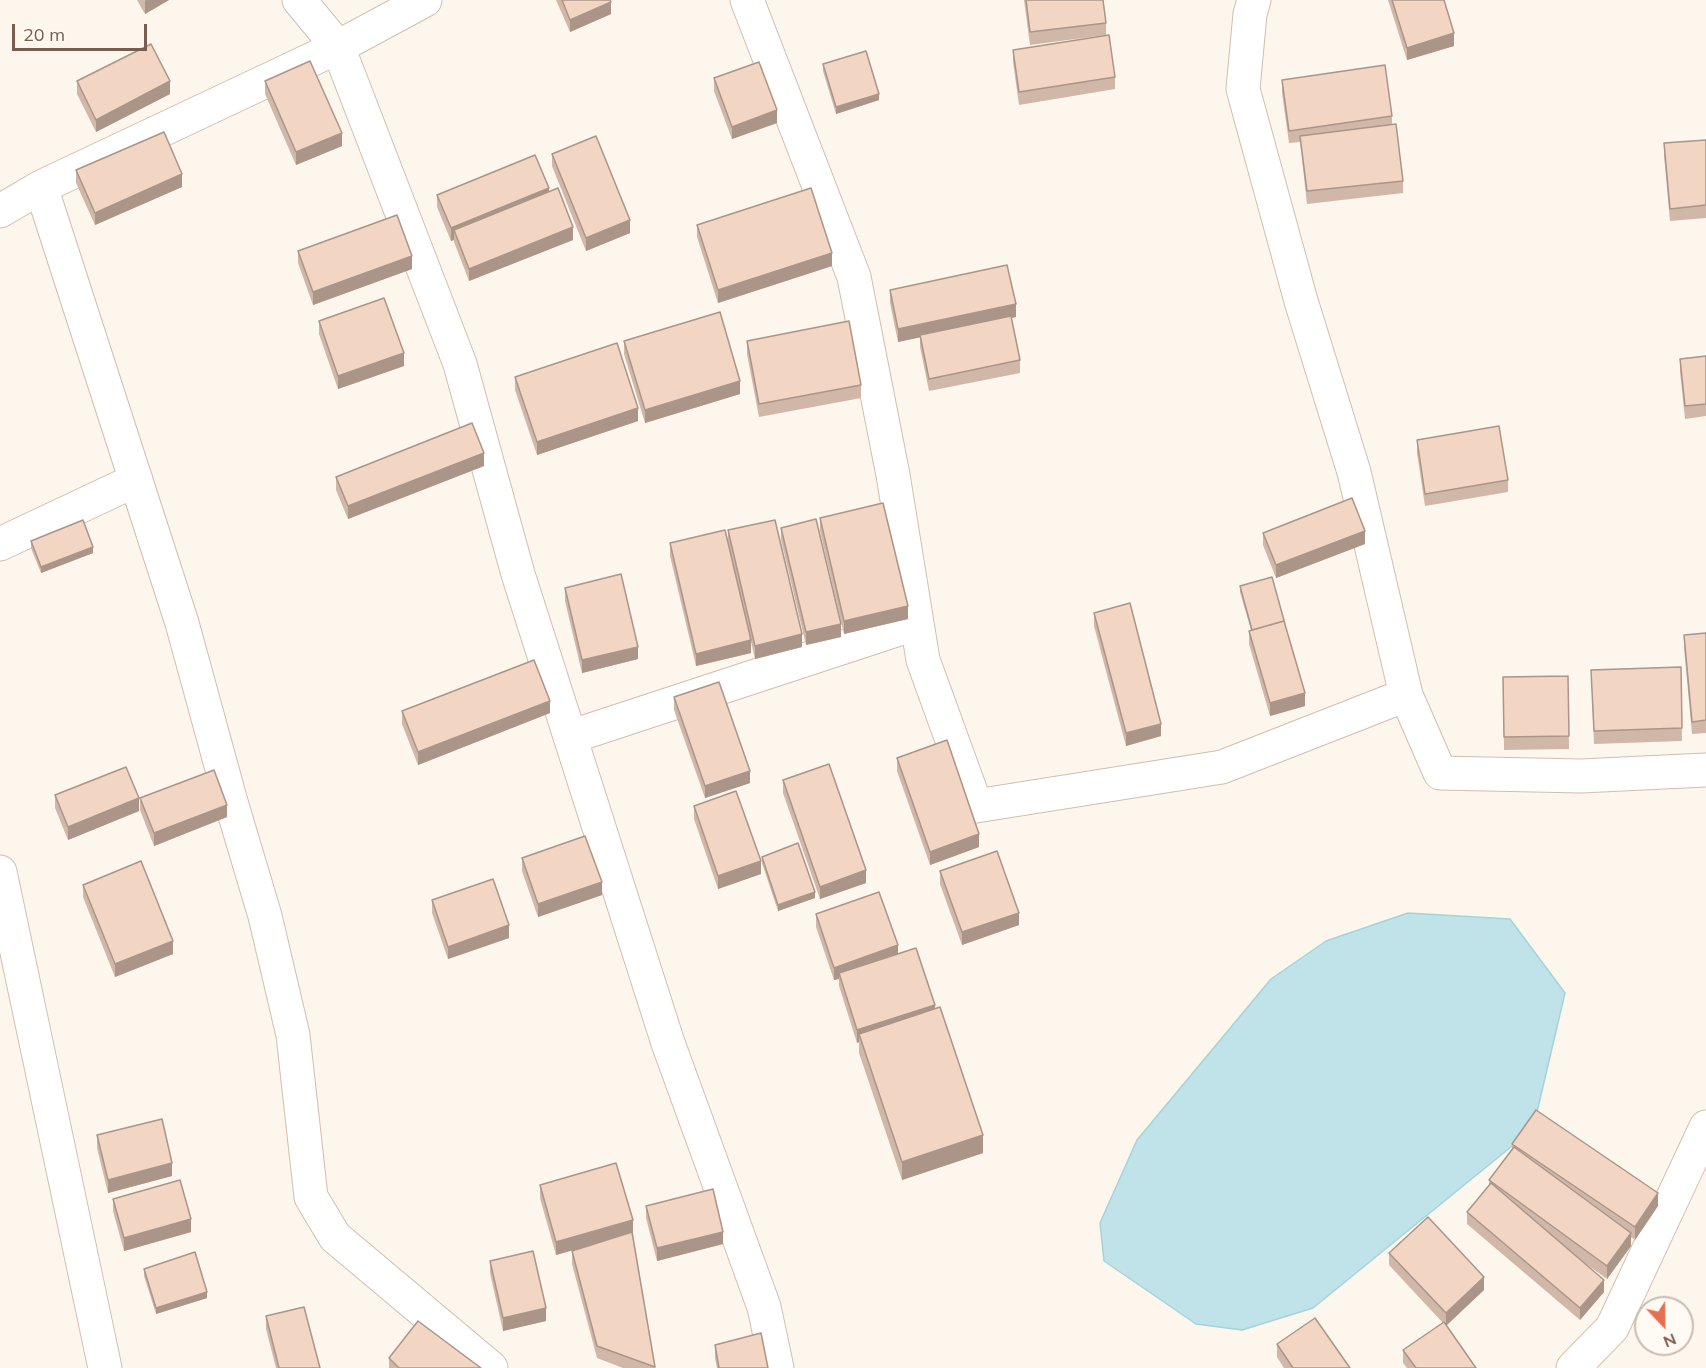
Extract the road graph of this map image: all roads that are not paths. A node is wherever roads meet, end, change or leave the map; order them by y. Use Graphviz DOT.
graph roads {
  1 [pos="299,0"];
  2 [pos="425,0"];
  3 [pos="747,0"];
  4 [pos="1254,0"];
  5 [pos="338,46"];
  6 [pos="41,188"];
  7 [pos="0,211"];
  8 [pos="136,480"];
  9 [pos="0,544"];
  10 [pos="917,623"];
  11 [pos="1406,696"];
  12 [pos="570,737"];
  13 [pos="1706,770"];
  14 [pos="0,872"];
  15 [pos="1706,1127"];
  16 [pos="105,1368"];
  17 [pos="491,1368"];
  18 [pos="777,1368"];
  19 [pos="1573,1368"];
  1 -- 5 [label="street"];
  2 -- 5 [label="street"];
  3 -- 10 [label="street"];
  4 -- 11 [label="street"];
  5 -- 6 [label="street"];
  5 -- 12 [label="street"];
  6 -- 7 [label="street"];
  6 -- 8 [label="street"];
  8 -- 9 [label="street"];
  8 -- 17 [label="street"];
  10 -- 11 [label="street"];
  10 -- 12 [label="street"];
  11 -- 13 [label="street"];
  12 -- 18 [label="street"];
  14 -- 16 [label="street"];
  15 -- 19 [label="street"];
}
